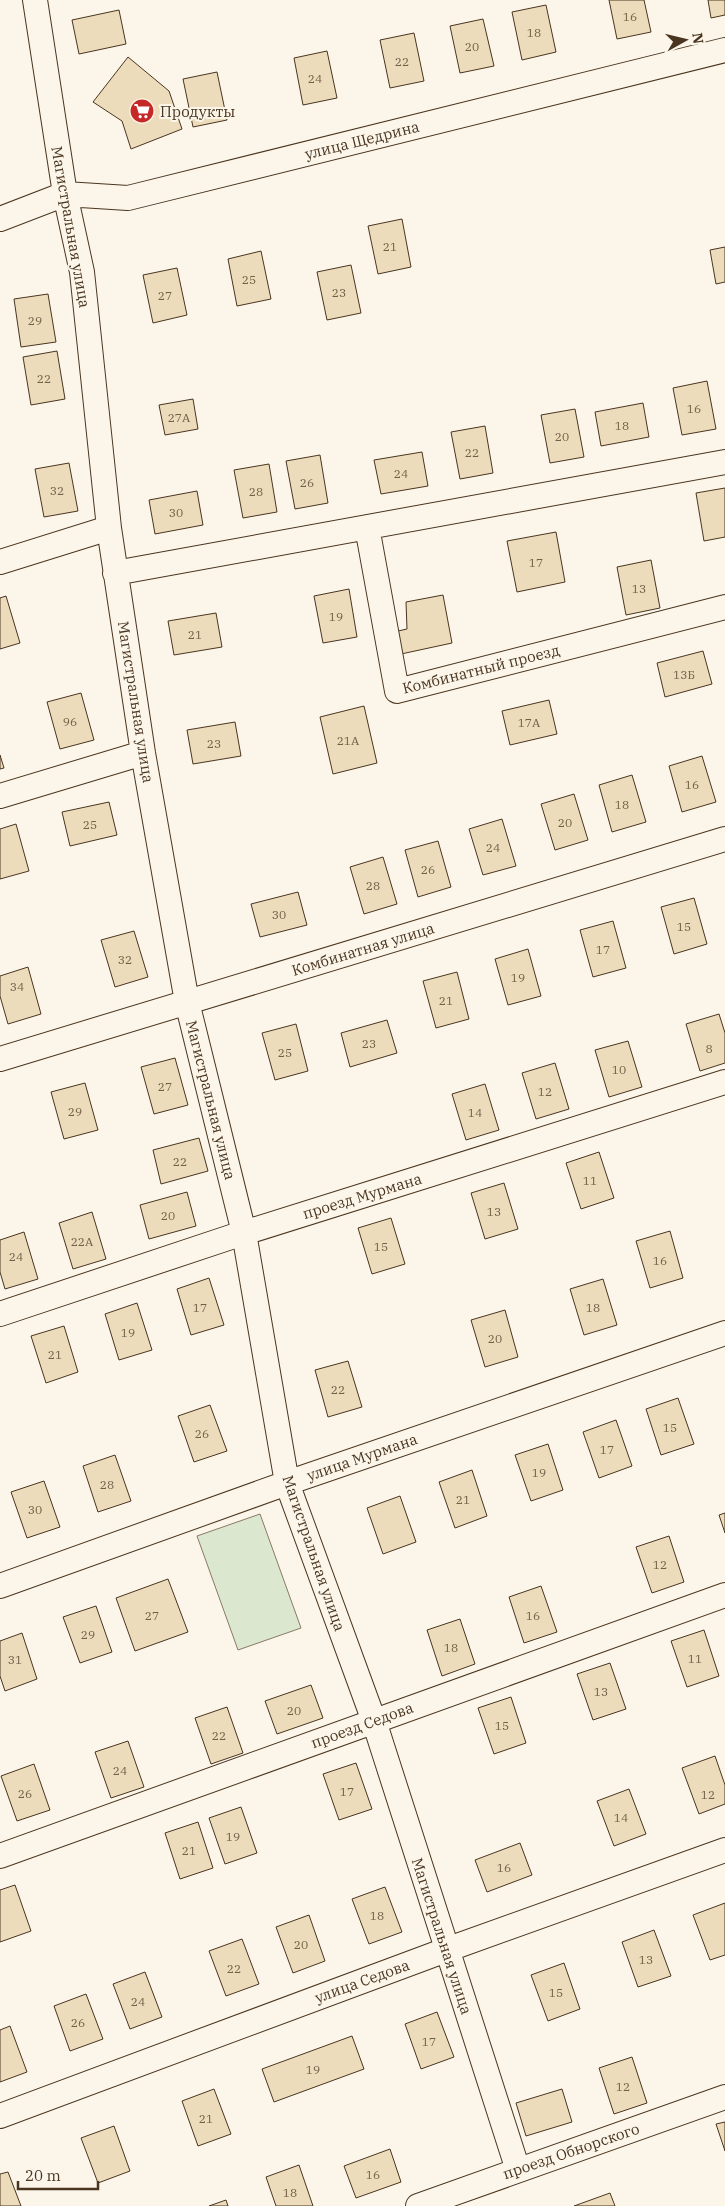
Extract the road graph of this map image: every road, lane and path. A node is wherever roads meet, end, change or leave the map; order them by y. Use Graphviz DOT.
graph roads {
  1 [pos="34,0"];
  2 [pos="725,50"];
  3 [pos="65,194"];
  4 [pos="0,219"];
  5 [pos="725,462"];
  6 [pos="367,527"];
  7 [pos="109,528"];
  8 [pos="0,562"];
  9 [pos="116,573"];
  10 [pos="725,607"];
  11 [pos="143,753"];
  12 [pos="0,796"];
  13 [pos="725,839"];
  14 [pos="187,1002"];
  15 [pos="0,1059"];
  16 [pos="725,1082"];
  17 [pos="244,1233"];
  18 [pos="0,1314"];
  19 [pos="725,1333"];
  20 [pos="287,1483"];
  21 [pos="0,1586"];
  22 [pos="725,1595"];
  23 [pos="374,1721"];
  24 [pos="725,1850"];
  25 [pos="0,1856"];
  26 [pos="446,1950"];
  27 [pos="725,2097"];
  28 [pos="0,2116"];
  29 [pos="518,2170"];
  30 [pos="418,2206"];
  1 -- 3 [label="street, Магистральная улица"];
  2 -- 3 [label="street, улица Щедрина"];
  3 -- 4 [label="street, улица Щедрина"];
  3 -- 7 [label="street, Магистральная улица"];
  5 -- 6 [label="street"];
  6 -- 9 [label="street"];
  6 -- 10 [label="street, Комбинатный проезд"];
  7 -- 8 [label="street"];
  7 -- 9 [label="street, Магистральная улица"];
  9 -- 11 [label="street, Магистральная улица"];
  11 -- 12 [label="street"];
  11 -- 14 [label="street, Магистральная улица"];
  13 -- 14 [label="street, Комбинатная улица"];
  14 -- 15 [label="street, Комбинатная улица"];
  14 -- 17 [label="street, Магистральная улица"];
  16 -- 17 [label="street, проезд Мурмана"];
  17 -- 18 [label="street, проезд Мурмана"];
  17 -- 20 [label="street, Магистральная улица"];
  19 -- 20 [label="street, улица Мурмана"];
  20 -- 21 [label="street, улица Мурмана"];
  20 -- 23 [label="street, Магистральная улица"];
  22 -- 23 [label="street, проезд Седова"];
  23 -- 25 [label="street, проезд Седова"];
  23 -- 26 [label="street, Магистральная улица"];
  24 -- 26 [label="street, улица Седова"];
  26 -- 28 [label="street, улица Седова"];
  26 -- 29 [label="street, Магистральная улица"];
  27 -- 29 [label="street, проезд Обнорского"];
  29 -- 30 [label="street, проезд Обнорского"];
}
